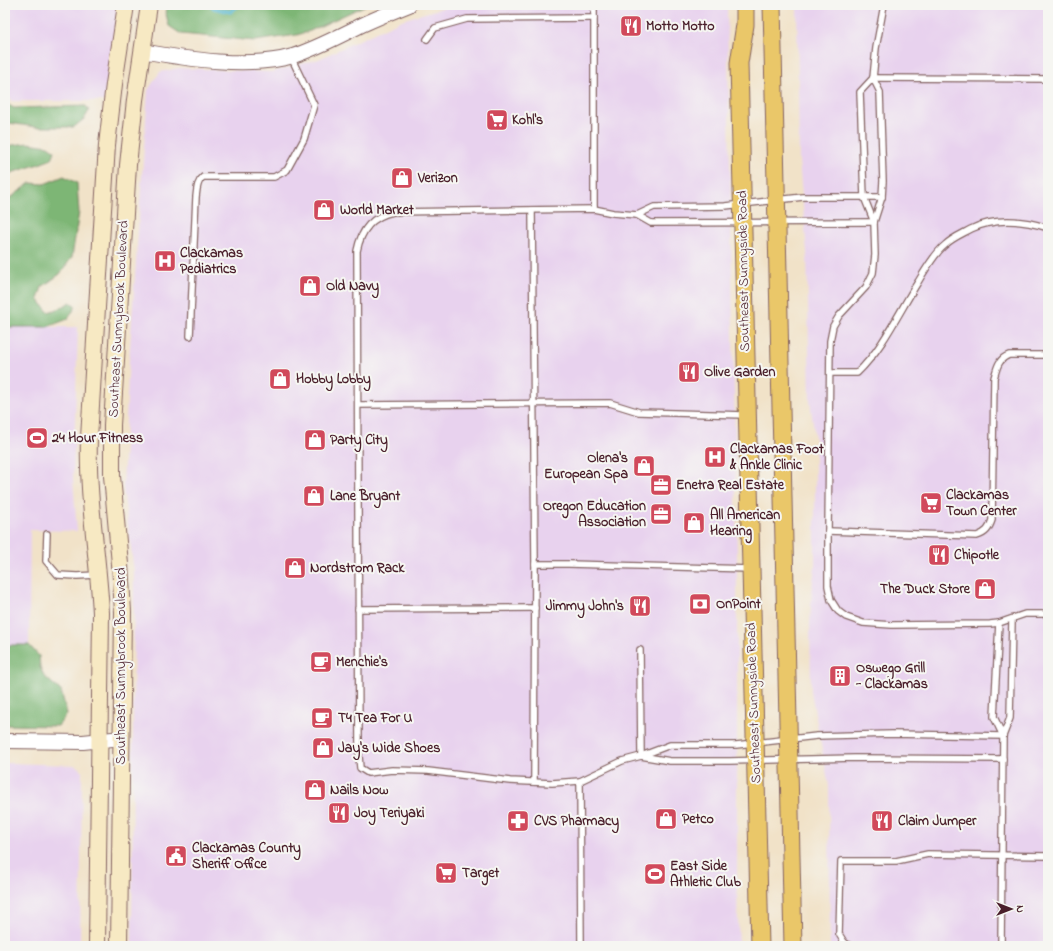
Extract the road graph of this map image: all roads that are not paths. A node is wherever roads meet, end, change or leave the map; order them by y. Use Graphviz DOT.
graph roads {
  1 [pos="126,5"];
  2 [pos="149,5"];
  3 [pos="409,5"];
  4 [pos="594,5"];
  5 [pos="745,5"];
  6 [pos="772,5"];
  7 [pos="884,5"];
  8 [pos="594,18"];
  9 [pos="427,39"];
  10 [pos="142,51"];
  11 [pos="291,57"];
  12 [pos="873,78"];
  13 [pos="1048,79"];
  14 [pos="864,197"];
  15 [pos="882,197"];
  16 [pos="776,200"];
  17 [pos="742,204"];
  18 [pos="594,209"];
  19 [pos="532,210"];
  20 [pos="637,215"];
  21 [pos="743,222"];
  22 [pos="777,222"];
  23 [pos="874,222"];
  24 [pos="1048,228"];
  25 [pos="190,336"];
  26 [pos="1048,355"];
  27 [pos="830,373"];
  28 [pos="533,404"];
  29 [pos="358,405"];
  30 [pos="747,415"];
  31 [pos="828,531"];
  32 [pos="47,534"];
  33 [pos="535,564"];
  34 [pos="750,569"];
  35 [pos="99,574"];
  36 [pos="535,608"];
  37 [pos="358,609"];
  38 [pos="1048,614"];
  39 [pos="1012,620"];
  40 [pos="999,623"];
  41 [pos="640,650"];
  42 [pos="1003,736"];
  43 [pos="122,738"];
  44 [pos="788,739"];
  45 [pos="99,740"];
  46 [pos="5,742"];
  47 [pos="755,743"];
  48 [pos="641,756"];
  49 [pos="789,760"];
  50 [pos="1003,760"];
  51 [pos="756,761"];
  52 [pos="580,781"];
  53 [pos="534,782"];
  54 [pos="1002,856"];
  55 [pos="1048,856"];
  56 [pos="100,944"];
  57 [pos="119,946"];
  58 [pos="581,946"];
  59 [pos="760,946"];
  60 [pos="793,946"];
  61 [pos="850,946"];
  62 [pos="1000,946"];
  1 -- 35 [label="main road, Southeast Sunnybrook Boulevard"];
  2 -- 10 [label="main road, Southeast Sunnybrook Boulevard"];
  3 -- 11 [label="street"];
  4 -- 8 [label="lane"];
  5 -- 17 [label="main road, Southeast Sunnyside Road"];
  6 -- 16 [label="main road"];
  7 -- 12 [label="lane"];
  8 -- 9 [label="lane"];
  8 -- 18 [label="lane"];
  10 -- 11 [label="street"];
  10 -- 43 [label="main road, Southeast Sunnybrook Boulevard"];
  11 -- 25 [label="lane"];
  12 -- 13 [label="lane"];
  12 -- 14 [label="lane"];
  12 -- 15 [label="lane"];
  14 -- 15 [label="lane"];
  14 -- 16 [label="lane"];
  14 -- 23 [label="lane"];
  15 -- 23 [label="lane"];
  16 -- 17 [label="lane"];
  16 -- 22 [label="main road"];
  17 -- 20 [label="lane"];
  17 -- 21 [label="main road, Southeast Sunnyside Road"];
  18 -- 19 [label="lane"];
  18 -- 20 [label="lane"];
  19 -- 28 [label="lane"];
  19 -- 29 [label="lane"];
  20 -- 21 [label="lane"];
  21 -- 22 [label="lane"];
  21 -- 30 [label="main road, Southeast Sunnyside Road"];
  22 -- 23 [label="lane"];
  22 -- 44 [label="main road"];
  23 -- 27 [label="lane"];
  24 -- 27 [label="lane"];
  26 -- 31 [label="lane"];
  27 -- 31 [label="lane"];
  28 -- 29 [label="lane"];
  28 -- 30 [label="lane"];
  28 -- 33 [label="lane"];
  29 -- 37 [label="lane"];
  30 -- 34 [label="main road, Southeast Sunnyside Road"];
  31 -- 40 [label="lane"];
  32 -- 35 [label="lane"];
  33 -- 34 [label="lane"];
  33 -- 36 [label="lane"];
  34 -- 47 [label="main road, Southeast Sunnyside Road"];
  35 -- 45 [label="main road, Southeast Sunnybrook Boulevard"];
  36 -- 37 [label="lane"];
  36 -- 53 [label="lane"];
  37 -- 53 [label="lane"];
  38 -- 39 [label="lane"];
  39 -- 40 [label="lane"];
  39 -- 42 [label="lane"];
  40 -- 42 [label="lane"];
  41 -- 48 [label="lane"];
  42 -- 44 [label="lane"];
  42 -- 50 [label="lane"];
  43 -- 45 [label="street"];
  43 -- 57 [label="main road, Southeast Sunnybrook Boulevard"];
  44 -- 47 [label="lane"];
  44 -- 49 [label="main road"];
  45 -- 46 [label="street"];
  45 -- 56 [label="main road, Southeast Sunnybrook Boulevard"];
  47 -- 48 [label="lane"];
  47 -- 51 [label="main road, Southeast Sunnyside Road"];
  48 -- 51 [label="lane"];
  48 -- 52 [label="lane"];
  49 -- 50 [label="lane"];
  49 -- 51 [label="lane"];
  49 -- 60 [label="main road"];
  50 -- 54 [label="lane"];
  51 -- 59 [label="main road, Southeast Sunnyside Road"];
  52 -- 53 [label="lane"];
  52 -- 58 [label="lane"];
  54 -- 55 [label="lane"];
  54 -- 61 [label="lane"];
  54 -- 62 [label="lane"];
}
